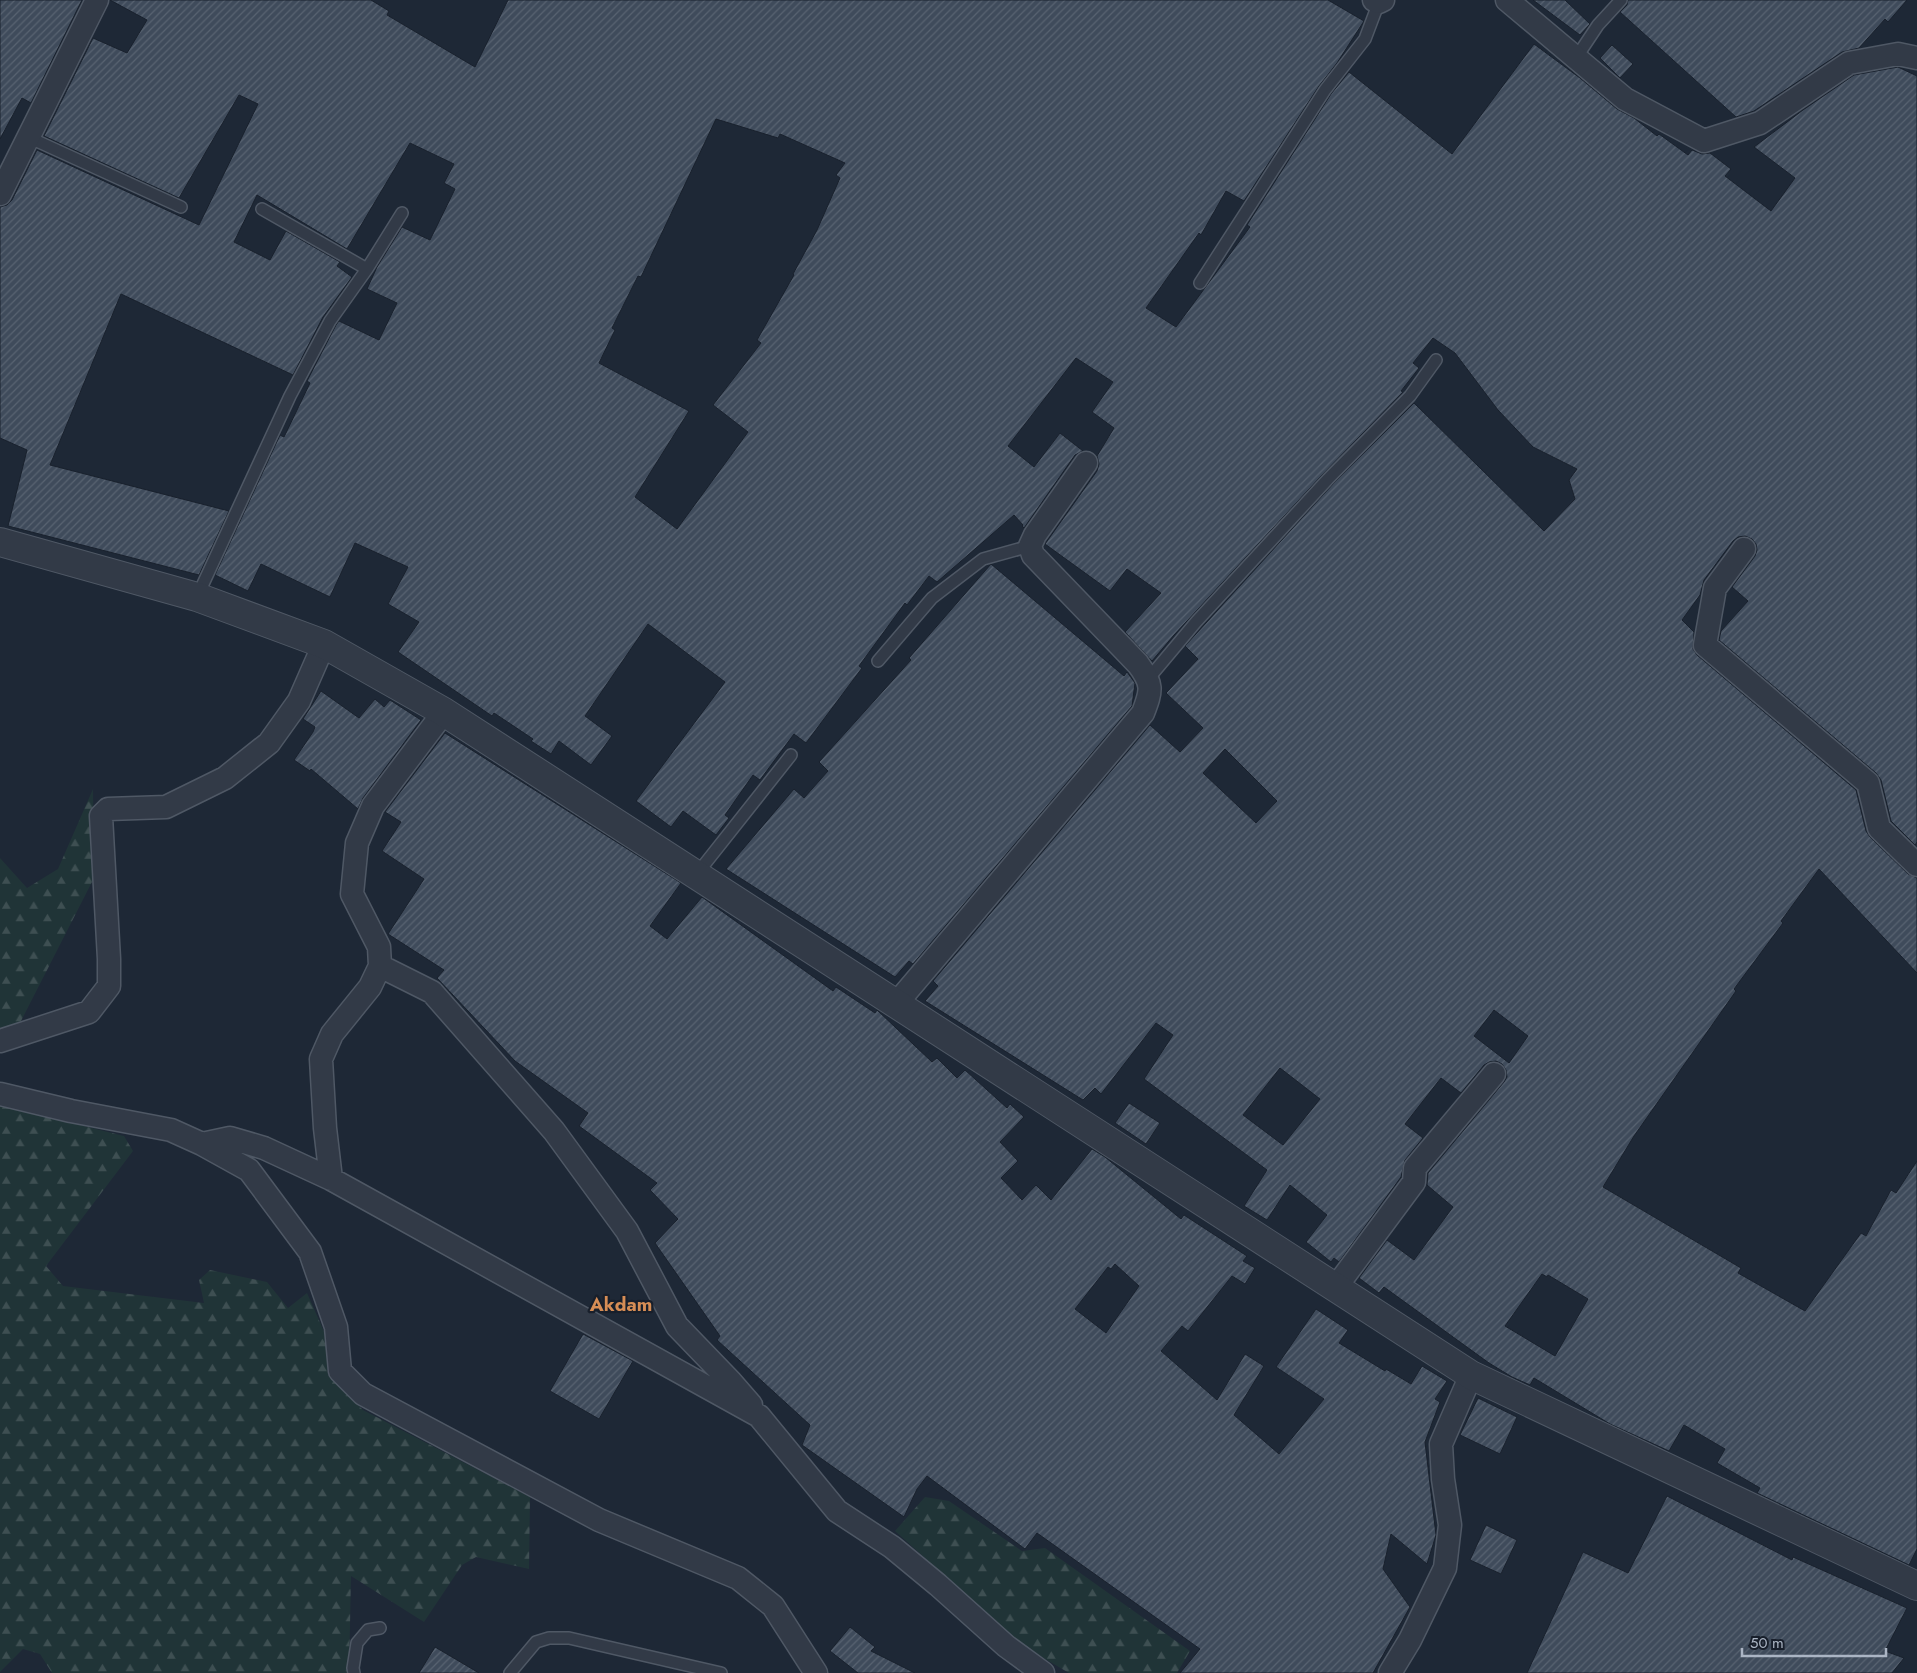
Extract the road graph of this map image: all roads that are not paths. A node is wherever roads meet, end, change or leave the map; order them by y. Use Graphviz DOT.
graph roads {
  1 [pos="97,0"];
  2 [pos="1507,0"];
  3 [pos="1621,0"];
  4 [pos="1378,1"];
  5 [pos="1576,58"];
  6 [pos="1917,58"];
  7 [pos="28,137"];
  8 [pos="0,194"];
  9 [pos="181,207"];
  10 [pos="262,209"];
  11 [pos="402,213"];
  12 [pos="367,269"];
  13 [pos="1200,283"];
  14 [pos="1436,360"];
  15 [pos="1086,463"];
  16 [pos="0,542"];
  17 [pos="1030,546"];
  18 [pos="1744,549"];
  19 [pos="198,597"];
  20 [pos="324,644"];
  21 [pos="878,661"];
  22 [pos="1148,678"];
  23 [pos="444,712"];
  24 [pos="791,755"];
  25 [pos="1917,865"];
  26 [pos="696,875"];
  27 [pos="380,966"];
  28 [pos="896,1004"];
  29 [pos="0,1040"];
  30 [pos="1494,1074"];
  31 [pos="0,1094"];
  32 [pos="202,1144"];
  33 [pos="331,1179"];
  34 [pos="1336,1288"];
  35 [pos="1471,1375"];
  36 [pos="759,1416"];
  37 [pos="1917,1586"];
  38 [pos="380,1628"];
  39 [pos="354,1673"];
  40 [pos="510,1673"];
  41 [pos="721,1673"];
  42 [pos="816,1673"];
  43 [pos="1043,1673"];
  44 [pos="1390,1673"];
  1 -- 7 [label="street"];
  2 -- 5 [label="street"];
  3 -- 5 [label="lane"];
  4 -- 13 [label="lane"];
  5 -- 6 [label="street"];
  7 -- 8 [label="street"];
  7 -- 9 [label="lane"];
  10 -- 12 [label="lane"];
  11 -- 12 [label="lane"];
  12 -- 19 [label="lane"];
  14 -- 22 [label="lane"];
  15 -- 17 [label="street"];
  16 -- 19 [label="street"];
  17 -- 21 [label="lane"];
  17 -- 22 [label="street"];
  18 -- 25 [label="street"];
  19 -- 20 [label="street"];
  20 -- 23 [label="street"];
  20 -- 29 [label="street"];
  22 -- 28 [label="street"];
  23 -- 26 [label="street"];
  23 -- 27 [label="street"];
  24 -- 26 [label="lane"];
  26 -- 28 [label="street"];
  27 -- 33 [label="street"];
  27 -- 36 [label="street"];
  28 -- 34 [label="street"];
  30 -- 34 [label="street"];
  31 -- 32 [label="street"];
  32 -- 33 [label="street"];
  32 -- 42 [label="street"];
  33 -- 36 [label="street"];
  34 -- 35 [label="street"];
  35 -- 37 [label="street"];
  35 -- 44 [label="street"];
  36 -- 43 [label="street"];
  38 -- 39 [label="lane"];
  40 -- 41 [label="lane"];
}
